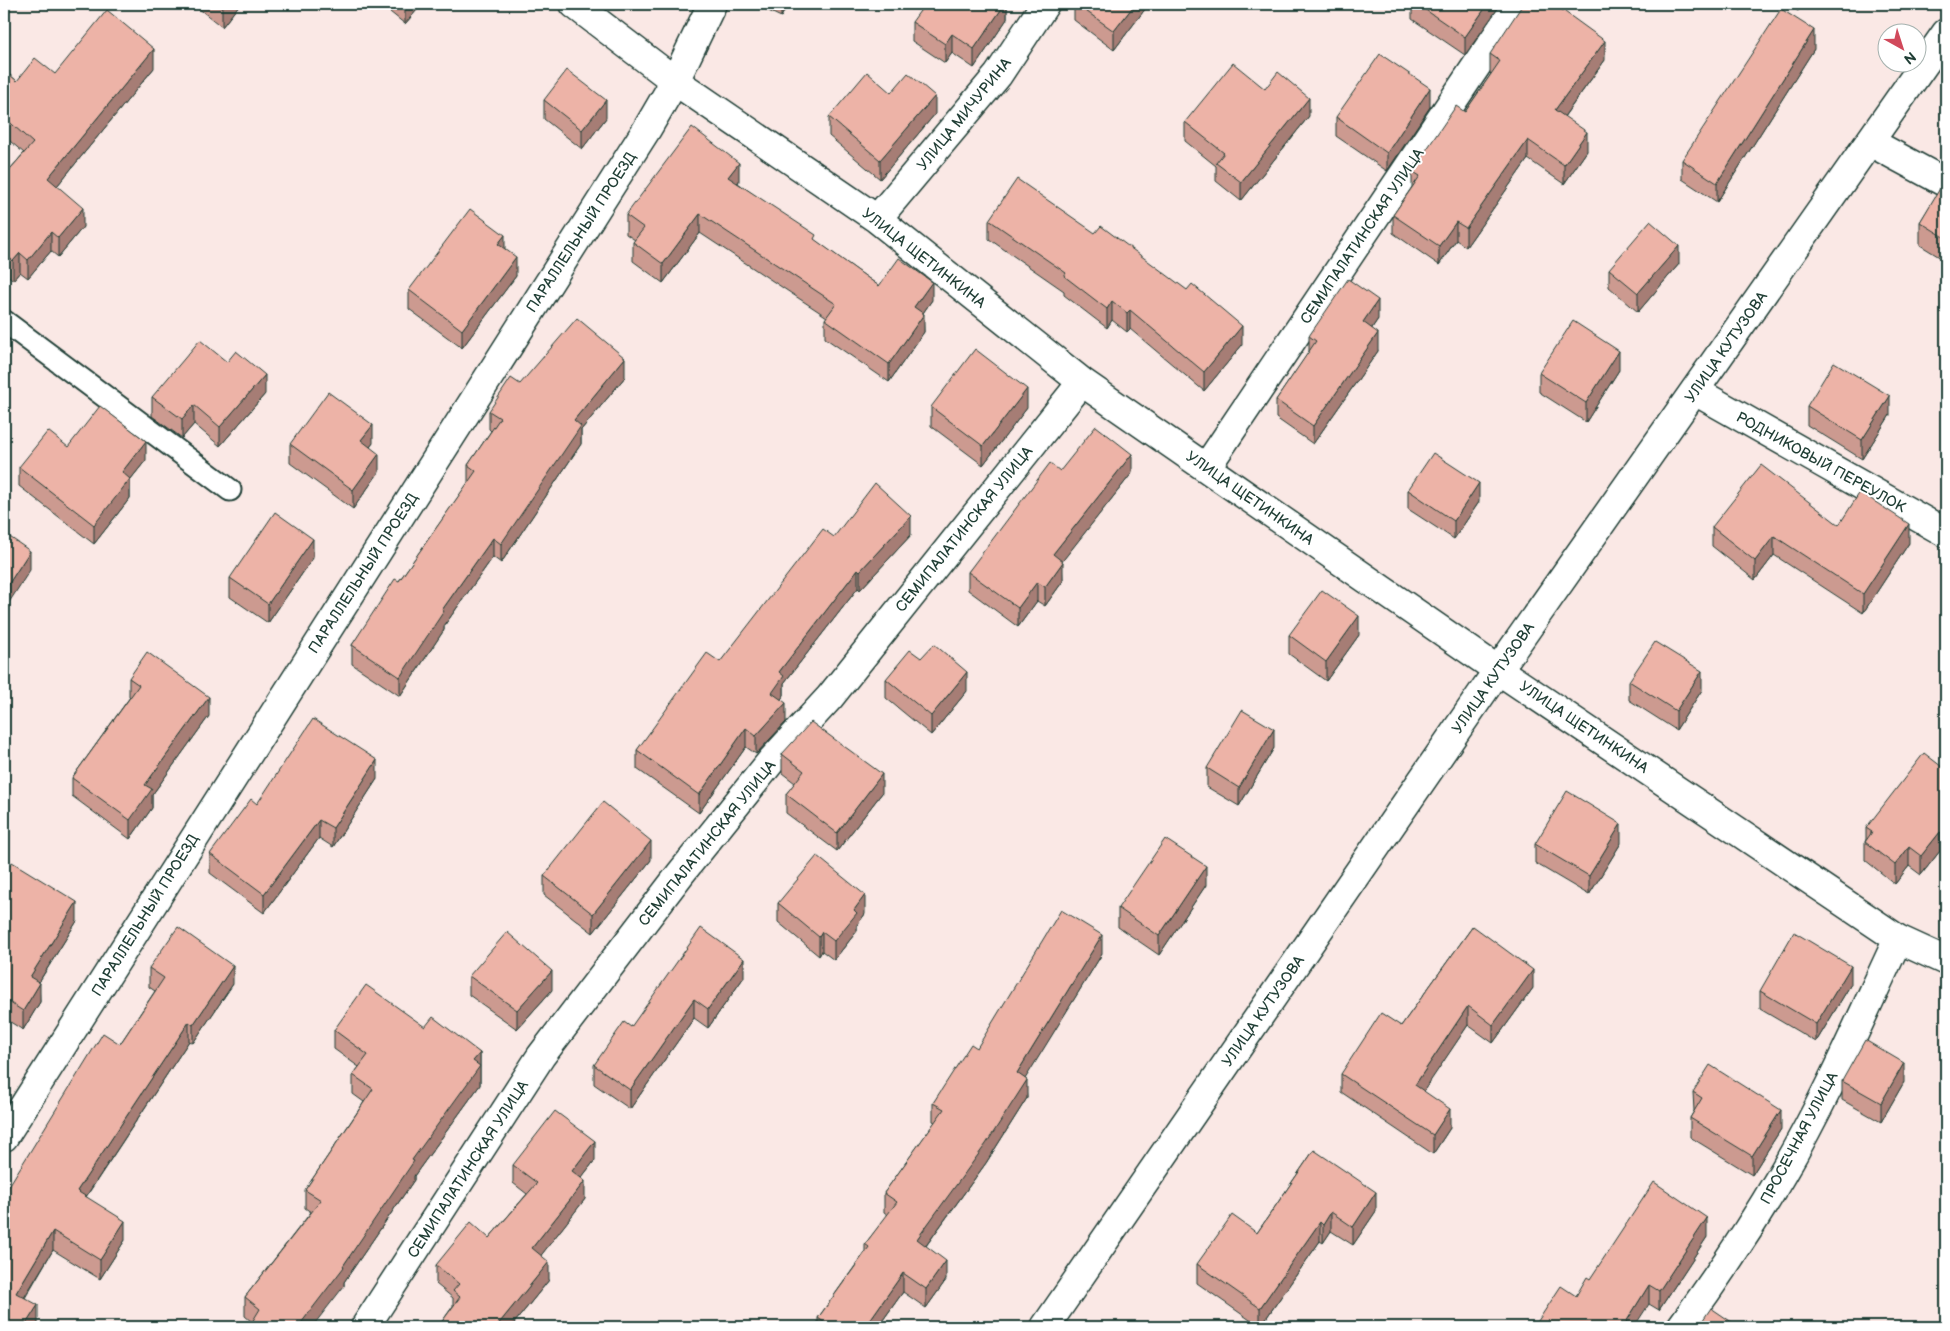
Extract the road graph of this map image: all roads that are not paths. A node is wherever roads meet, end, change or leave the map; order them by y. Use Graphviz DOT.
graph roads {
  1 [pos="574,4"];
  2 [pos="712,4"];
  3 [pos="1045,4"];
  4 [pos="1518,4"];
  5 [pos="1946,33"];
  6 [pos="675,81"];
  7 [pos="1870,142"];
  8 [pos="1946,183"];
  9 [pos="877,219"];
  10 [pos="4,321"];
  11 [pos="1082,382"];
  12 [pos="1695,391"];
  13 [pos="1206,468"];
  14 [pos="230,490"];
  15 [pos="1946,533"];
  16 [pos="1498,670"];
  17 [pos="1898,939"];
  18 [pos="1946,961"];
  19 [pos="4,1138"];
  20 [pos="365,1327"];
  21 [pos="1045,1327"];
  22 [pos="1681,1327"];
  1 -- 6 [label="street, УЛИЦА ЩЕТИНКИНА"];
  2 -- 6 [label="street, ПАРАЛЛЕЛЬНЫЙ ПРОЕЗД"];
  3 -- 9 [label="street, УЛИЦА МИЧУРИНА"];
  4 -- 13 [label="street, СЕМИПАЛАТИНСКАЯ УЛИЦА"];
  5 -- 7 [label="street, УЛИЦА КУТУЗОВА"];
  6 -- 9 [label="street, УЛИЦА ЩЕТИНКИНА"];
  6 -- 19 [label="street, ПАРАЛЛЕЛЬНЫЙ ПРОЕЗД"];
  7 -- 8 [label="street"];
  7 -- 12 [label="street, УЛИЦА КУТУЗОВА"];
  9 -- 11 [label="street, УЛИЦА ЩЕТИНКИНА"];
  10 -- 14 [label="lane"];
  11 -- 13 [label="street, УЛИЦА ЩЕТИНКИНА"];
  11 -- 20 [label="street, СЕМИПАЛАТИНСКАЯ УЛИЦА"];
  12 -- 15 [label="street, РОДНИКОВЫЙ ПЕРЕУЛОК"];
  12 -- 16 [label="street, УЛИЦА КУТУЗОВА"];
  13 -- 16 [label="street, УЛИЦА ЩЕТИНКИНА"];
  16 -- 17 [label="street, УЛИЦА ЩЕТИНКИНА"];
  16 -- 21 [label="street, УЛИЦА КУТУЗОВА"];
  17 -- 18 [label="street, УЛИЦА ЩЕТИНКИНА"];
  17 -- 22 [label="street, ПРОСЕЧНАЯ УЛИЦА"];
}
